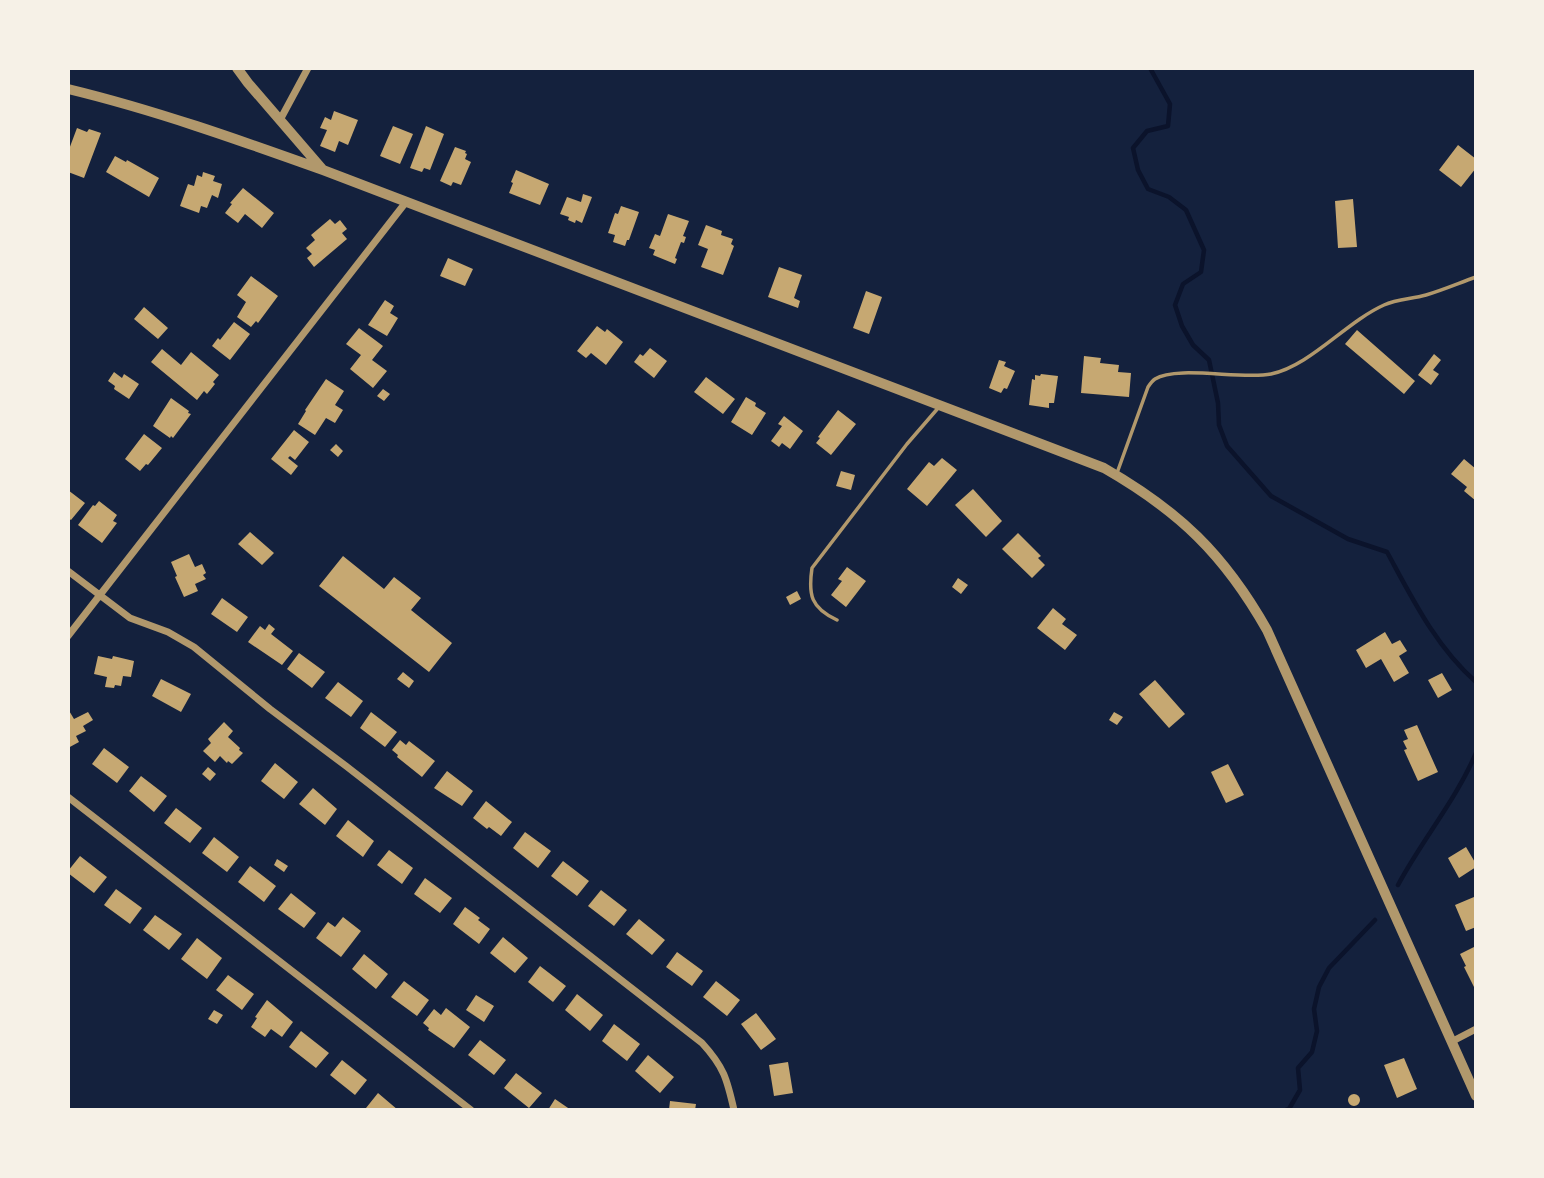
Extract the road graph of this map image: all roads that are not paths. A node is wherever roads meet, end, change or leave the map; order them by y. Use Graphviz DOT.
graph roads {
  1 [pos="237,68"];
  2 [pos="308,68"];
  3 [pos="68,89"];
  4 [pos="280,120"];
  5 [pos="323,170"];
  6 [pos="406,202"];
  7 [pos="1476,277"];
  8 [pos="940,406"];
  9 [pos="1116,475"];
  10 [pos="68,571"];
  11 [pos="100,595"];
  12 [pos="837,620"];
  13 [pos="68,636"];
  14 [pos="68,797"];
  15 [pos="1476,1029"];
  16 [pos="1451,1042"];
  17 [pos="1476,1096"];
  18 [pos="471,1110"];
  19 [pos="734,1110"];
  1 -- 4 [label="street"];
  2 -- 4 [label="street"];
  3 -- 5 [label="street"];
  4 -- 5 [label="street"];
  5 -- 6 [label="street"];
  6 -- 8 [label="street"];
  6 -- 11 [label="street"];
  7 -- 9 [label="lane"];
  8 -- 9 [label="street"];
  8 -- 12 [label="lane"];
  9 -- 16 [label="street"];
  10 -- 11 [label="street"];
  11 -- 13 [label="street"];
  11 -- 19 [label="street"];
  14 -- 18 [label="street"];
  15 -- 16 [label="street"];
  16 -- 17 [label="street"];
}
